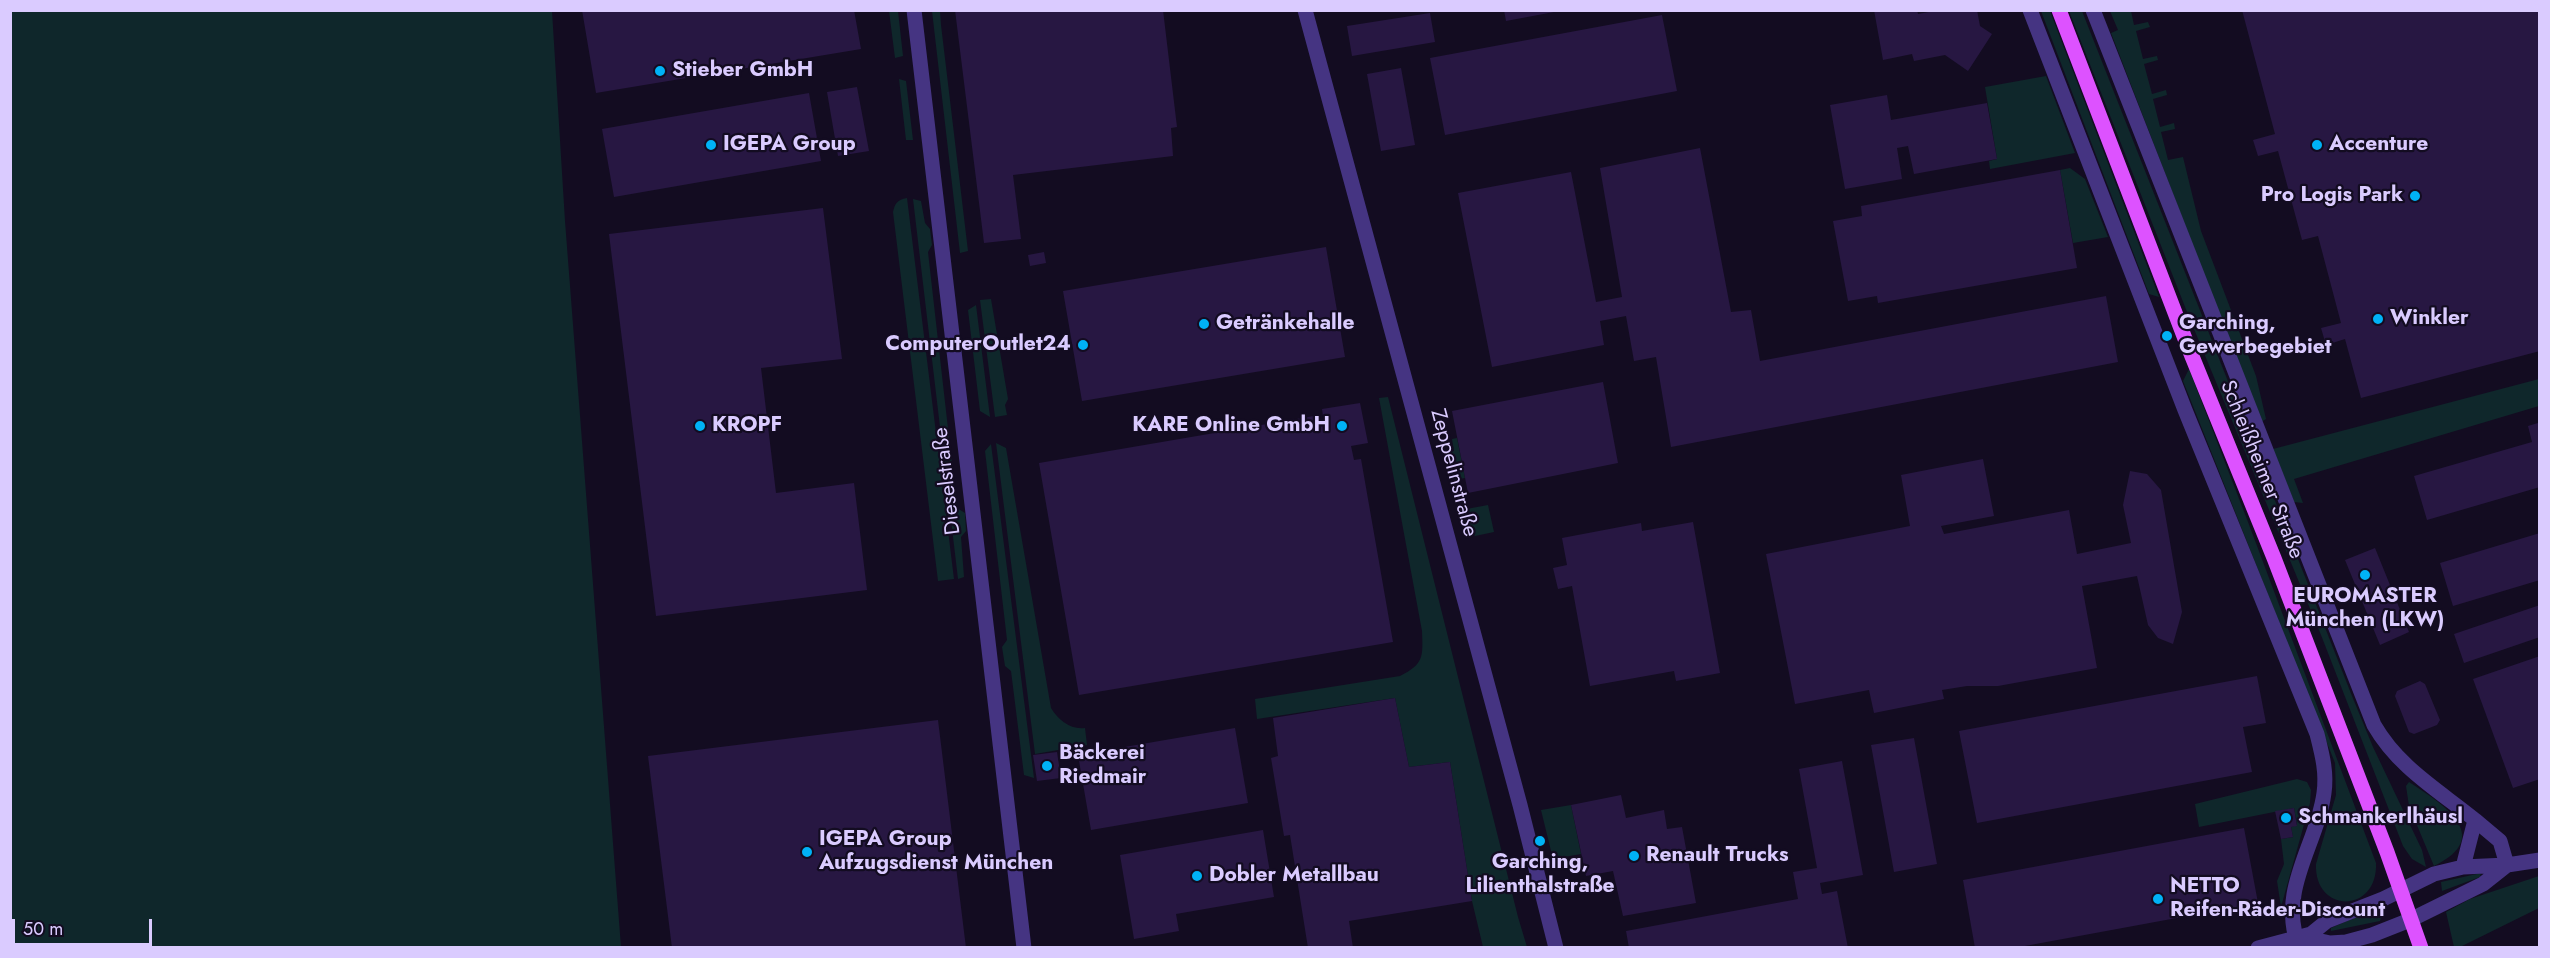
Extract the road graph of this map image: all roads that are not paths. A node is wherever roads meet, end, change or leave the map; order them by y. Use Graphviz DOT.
graph roads {
  1 [pos="914,10"];
  2 [pos="1305,10"];
  3 [pos="2030,10"];
  4 [pos="2060,10"];
  5 [pos="2093,10"];
  6 [pos="2473,818"];
  7 [pos="2540,860"];
  8 [pos="2507,865"];
  9 [pos="2463,867"];
  10 [pos="2400,891"];
  11 [pos="2410,920"];
  12 [pos="2298,943"];
  13 [pos="1024,948"];
  14 [pos="1556,948"];
  15 [pos="2258,948"];
  16 [pos="2421,948"];
  1 -- 13 [label="street, Dieselstraße"];
  2 -- 14 [label="street, Zeppelinstraße"];
  3 -- 12 [label="street"];
  4 -- 10 [label="main road, Schleißheimer Straße"];
  5 -- 6 [label="street, Schleißheimer Straße"];
  6 -- 8 [label="street, Schleißheimer Straße"];
  6 -- 9 [label="street"];
  7 -- 8 [label="street"];
  8 -- 9 [label="street"];
  8 -- 11 [label="street"];
  9 -- 10 [label="street"];
  10 -- 11 [label="main road, Schleißheimer Straße"];
  10 -- 12 [label="street"];
  11 -- 12 [label="street"];
  11 -- 16 [label="main road, Schleißheimer Straße"];
  12 -- 15 [label="street"];
}
